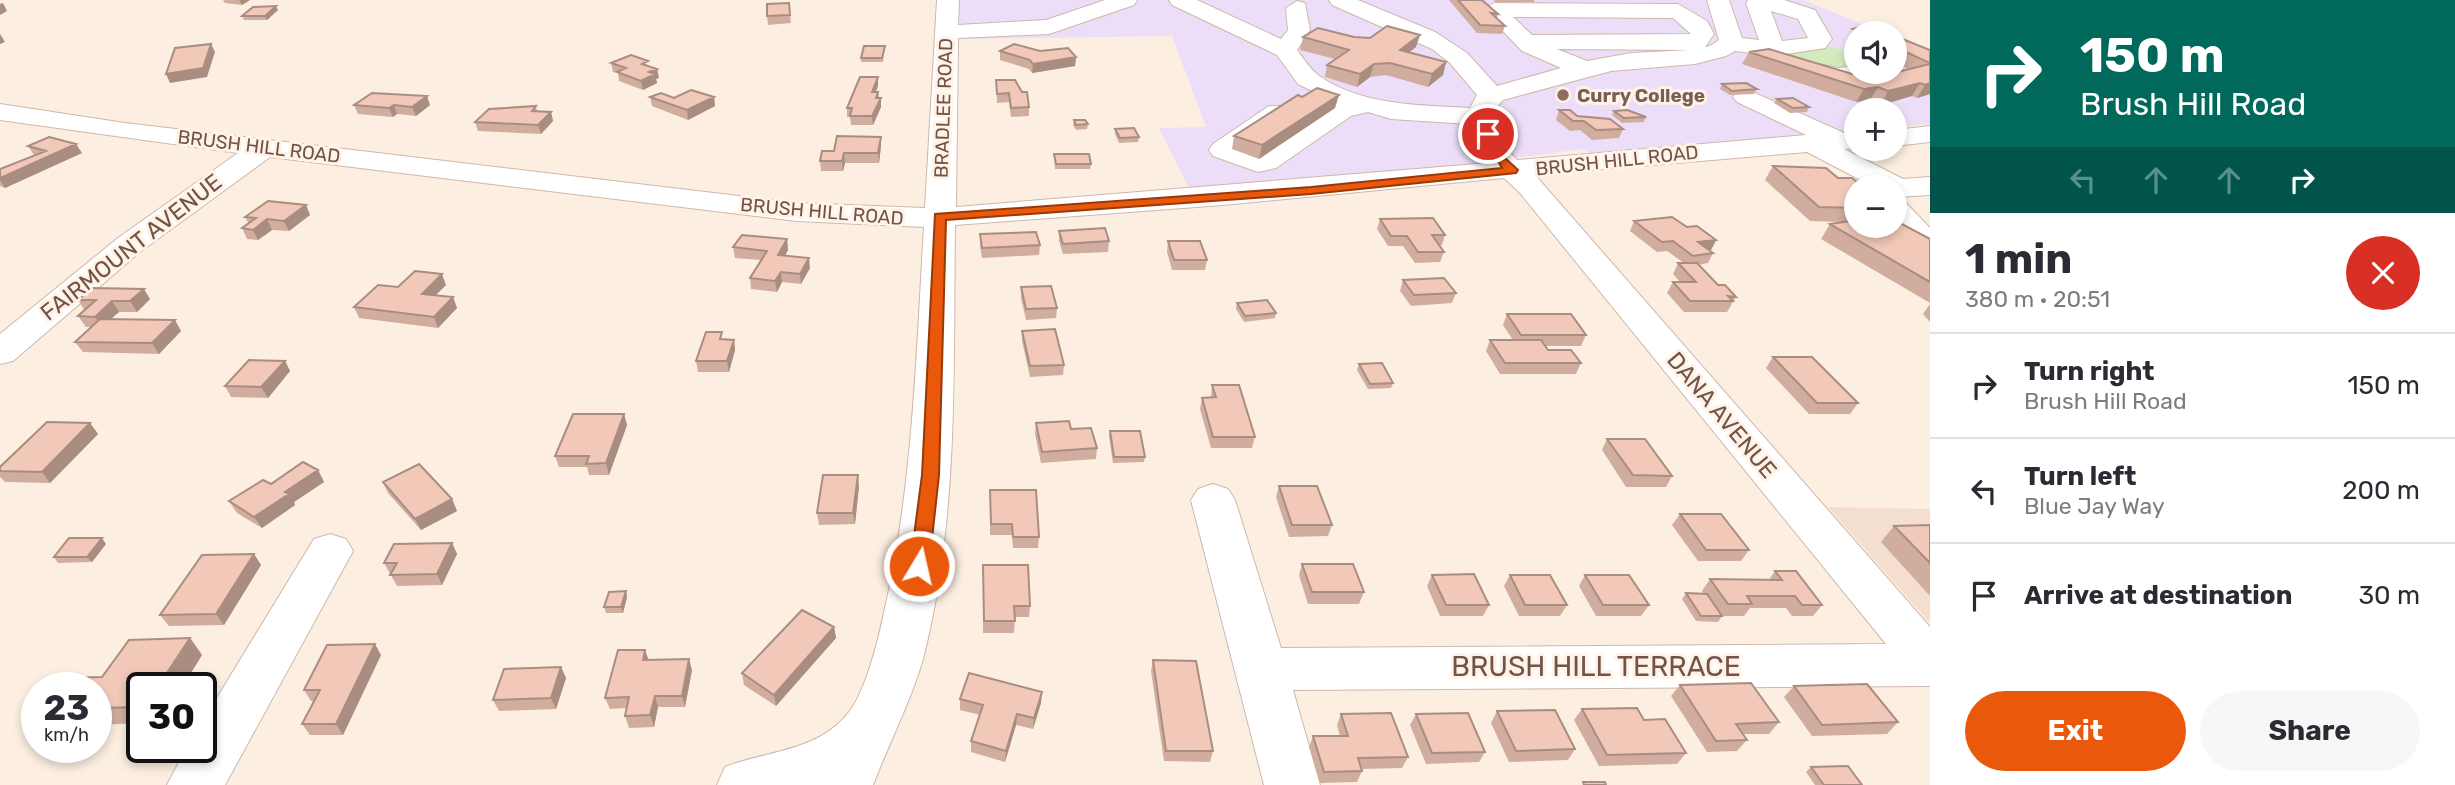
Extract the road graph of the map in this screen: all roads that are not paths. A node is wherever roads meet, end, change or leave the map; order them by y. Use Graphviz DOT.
graph roads {
  1 [pos="948,0"];
  2 [pos="1126,0"];
  3 [pos="1180,0"];
  4 [pos="1340,0"];
  5 [pos="1718,0"];
  6 [pos="1297,8"];
  7 [pos="1438,17"];
  8 [pos="1382,19"];
  9 [pos="946,32"];
  10 [pos="1466,35"];
  11 [pos="1527,42"];
  12 [pos="1753,46"];
  13 [pos="1444,47"];
  14 [pos="1844,49"];
  15 [pos="1285,50"];
  16 [pos="1844,53"];
  17 [pos="1548,54"];
  18 [pos="1515,64"];
  19 [pos="1587,70"];
  20 [pos="1844,75"];
  21 [pos="1746,97"];
  22 [pos="1488,106"];
  23 [pos="0,112"];
  24 [pos="1410,114"];
  25 [pos="1628,129"];
  26 [pos="1930,134"];
  27 [pos="1390,136"];
  28 [pos="1907,137"];
  29 [pos="1844,139"];
  30 [pos="1844,141"];
  31 [pos="1811,143"];
  32 [pos="266,147"];
  33 [pos="1668,155"];
  34 [pos="1512,170"];
  35 [pos="1861,175"];
  36 [pos="1930,186"];
  37 [pos="1907,193"];
  38 [pos="940,217"];
  39 [pos="1907,220"];
  40 [pos="1930,242"];
  41 [pos="0,353"];
  42 [pos="1213,500"];
  43 [pos="330,551"];
  44 [pos="1930,664"];
  45 [pos="1262,668"];
  46 [pos="873,723"];
  47 [pos="195,785"];
  48 [pos="745,785"];
  49 [pos="845,785"];
  50 [pos="1292,785"];
  1 -- 9 [label="street, BRADLEE ROAD"];
  2 -- 9 [label="street"];
  3 -- 15 [label="street"];
  4 -- 8 [label="street"];
  5 -- 12 [label="street"];
  6 -- 15 [label="street"];
  7 -- 8 [label="street"];
  8 -- 13 [label="street"];
  9 -- 38 [label="street, BRADLEE ROAD"];
  10 -- 13 [label="street"];
  11 -- 11 [label="street"];
  11 -- 17 [label="street"];
  12 -- 14 [label="street"];
  12 -- 16 [label="street"];
  12 -- 19 [label="street"];
  12 -- 20 [label="street"];
  13 -- 22 [label="street"];
  15 -- 24 [label="street"];
  17 -- 18 [label="street"];
  17 -- 19 [label="street"];
  19 -- 22 [label="street"];
  21 -- 29 [label="street"];
  22 -- 24 [label="street"];
  22 -- 34 [label="street, DANA AVENUE"];
  23 -- 32 [label="street, BRUSH HILL ROAD"];
  24 -- 27 [label="street"];
  25 -- 33 [label="street"];
  26 -- 28 [label="street"];
  30 -- 31 [label="street, BRUSH HILL ROAD"];
  31 -- 33 [label="street, BRUSH HILL ROAD"];
  31 -- 35 [label="street"];
  32 -- 38 [label="street, BRUSH HILL ROAD"];
  32 -- 41 [label="street, FAIRMOUNT AVENUE"];
  33 -- 34 [label="street, BRUSH HILL ROAD"];
  34 -- 38 [label="street, BRUSH HILL ROAD"];
  34 -- 44 [label="street, DANA AVENUE"];
  36 -- 37 [label="street"];
  38 -- 46 [label="street, BRADLEE ROAD"];
  39 -- 40 [label="street"];
  42 -- 45 [label="street"];
  43 -- 47 [label="street"];
  44 -- 45 [label="street, BRUSH HILL TERRACE"];
  45 -- 50 [label="street"];
  46 -- 48 [label="street"];
  46 -- 49 [label="street, BRADLEE ROAD"];
}
